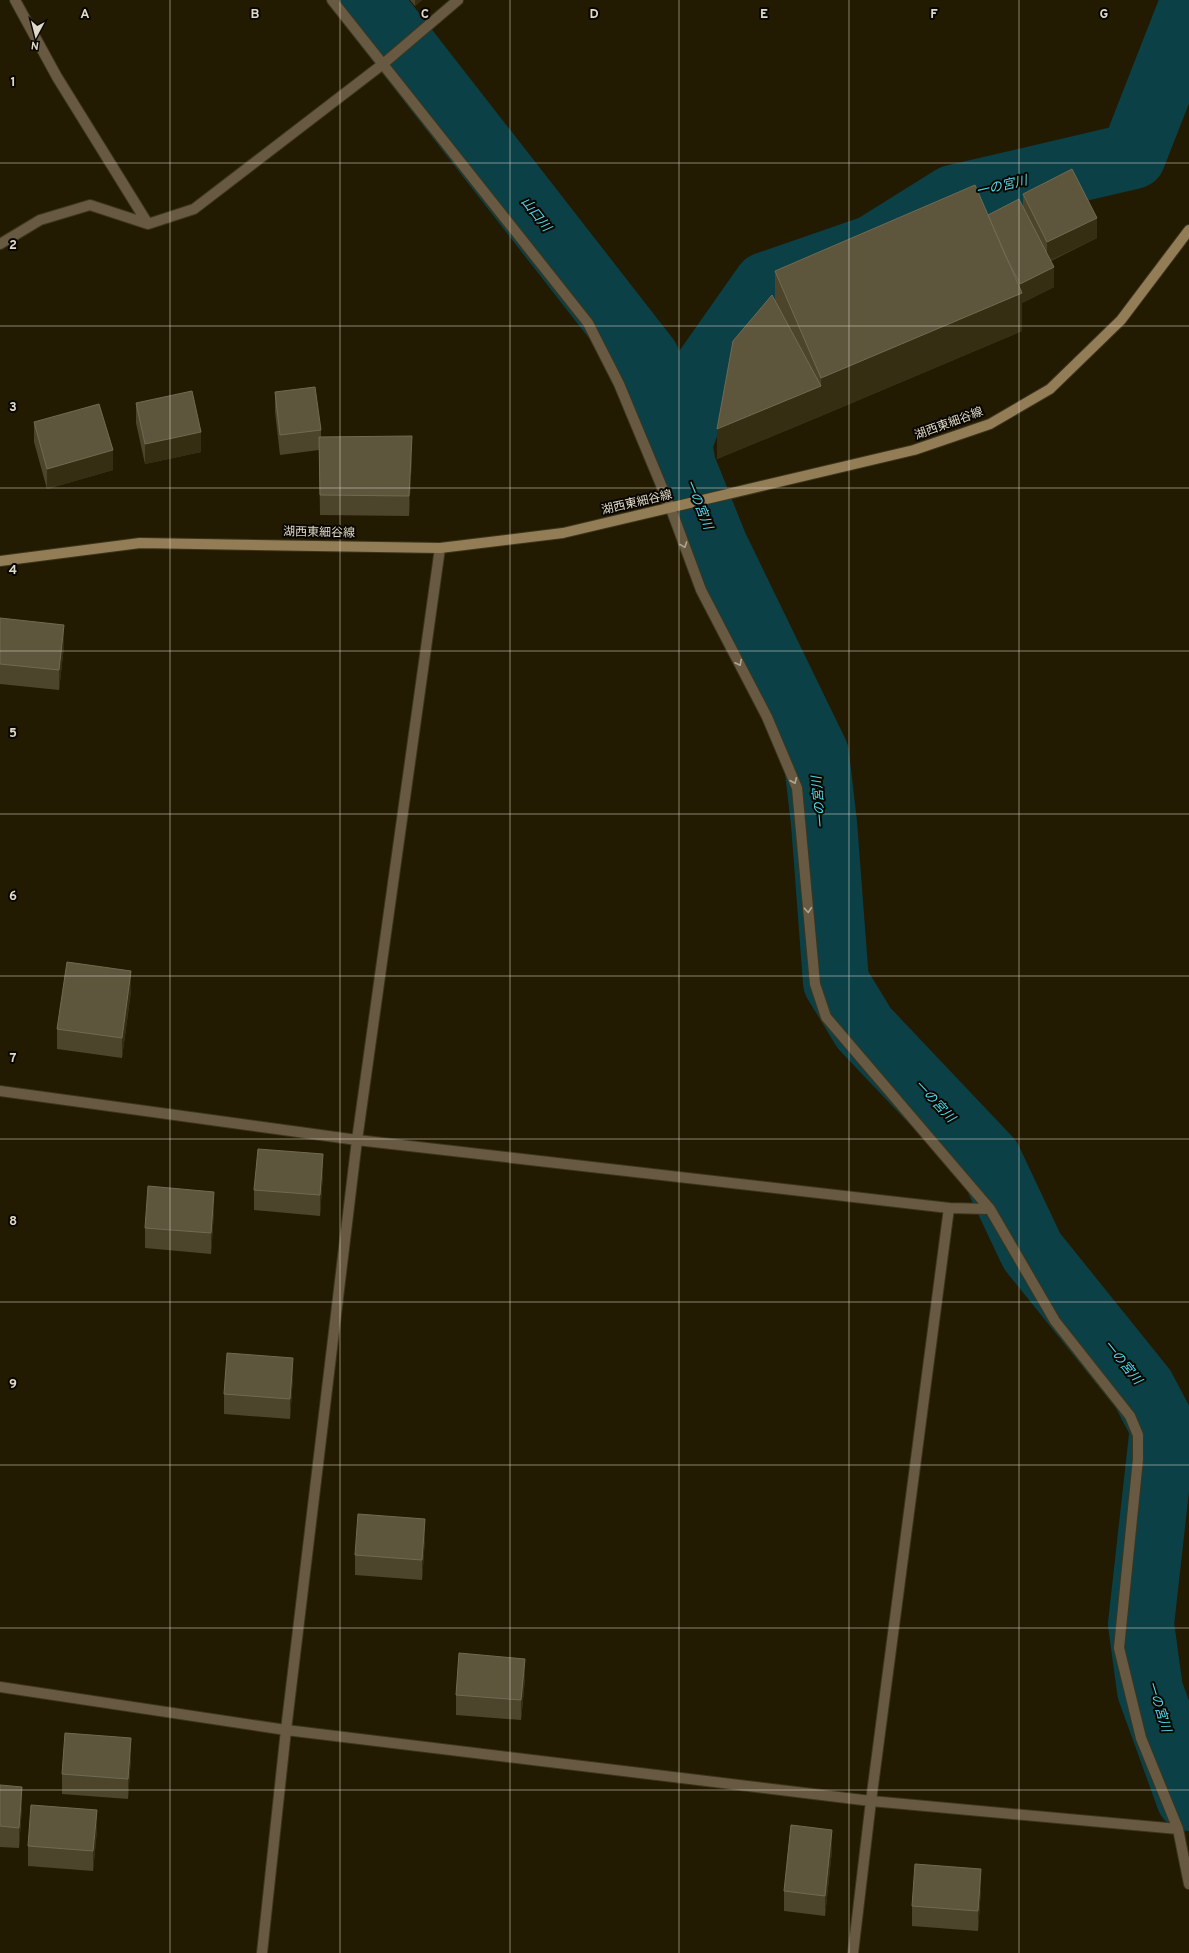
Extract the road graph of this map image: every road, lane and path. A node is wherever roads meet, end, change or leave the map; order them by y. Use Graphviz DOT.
graph roads {
  1 [pos="15,0"];
  2 [pos="332,0"];
  3 [pos="458,0"];
  4 [pos="383,64"];
  5 [pos="148,224"];
  6 [pos="1189,230"];
  7 [pos="0,244"];
  8 [pos="676,508"];
  9 [pos="440,548"];
  10 [pos="0,561"];
  11 [pos="0,1091"];
  12 [pos="357,1140"];
  13 [pos="949,1208"];
  14 [pos="990,1210"];
  15 [pos="0,1687"];
  16 [pos="286,1730"];
  17 [pos="871,1801"];
  18 [pos="1178,1829"];
  19 [pos="1189,1884"];
  20 [pos="262,1953"];
  21 [pos="853,1953"];
  1 -- 5 [label="street"];
  2 -- 4 [label="street"];
  3 -- 4 [label="street"];
  4 -- 5 [label="street"];
  4 -- 8 [label="street"];
  5 -- 7 [label="street"];
  6 -- 8 [label="main road, 湖西東細谷線"];
  8 -- 9 [label="main road, 湖西東細谷線"];
  8 -- 14 [label="street, one-way"];
  9 -- 10 [label="main road, 湖西東細谷線"];
  9 -- 12 [label="street"];
  11 -- 12 [label="street"];
  12 -- 13 [label="street"];
  12 -- 16 [label="street"];
  13 -- 14 [label="street"];
  13 -- 17 [label="street"];
  14 -- 18 [label="street"];
  15 -- 16 [label="street"];
  16 -- 17 [label="street"];
  16 -- 20 [label="street"];
  17 -- 18 [label="street"];
  17 -- 21 [label="street"];
  18 -- 19 [label="street"];
}
